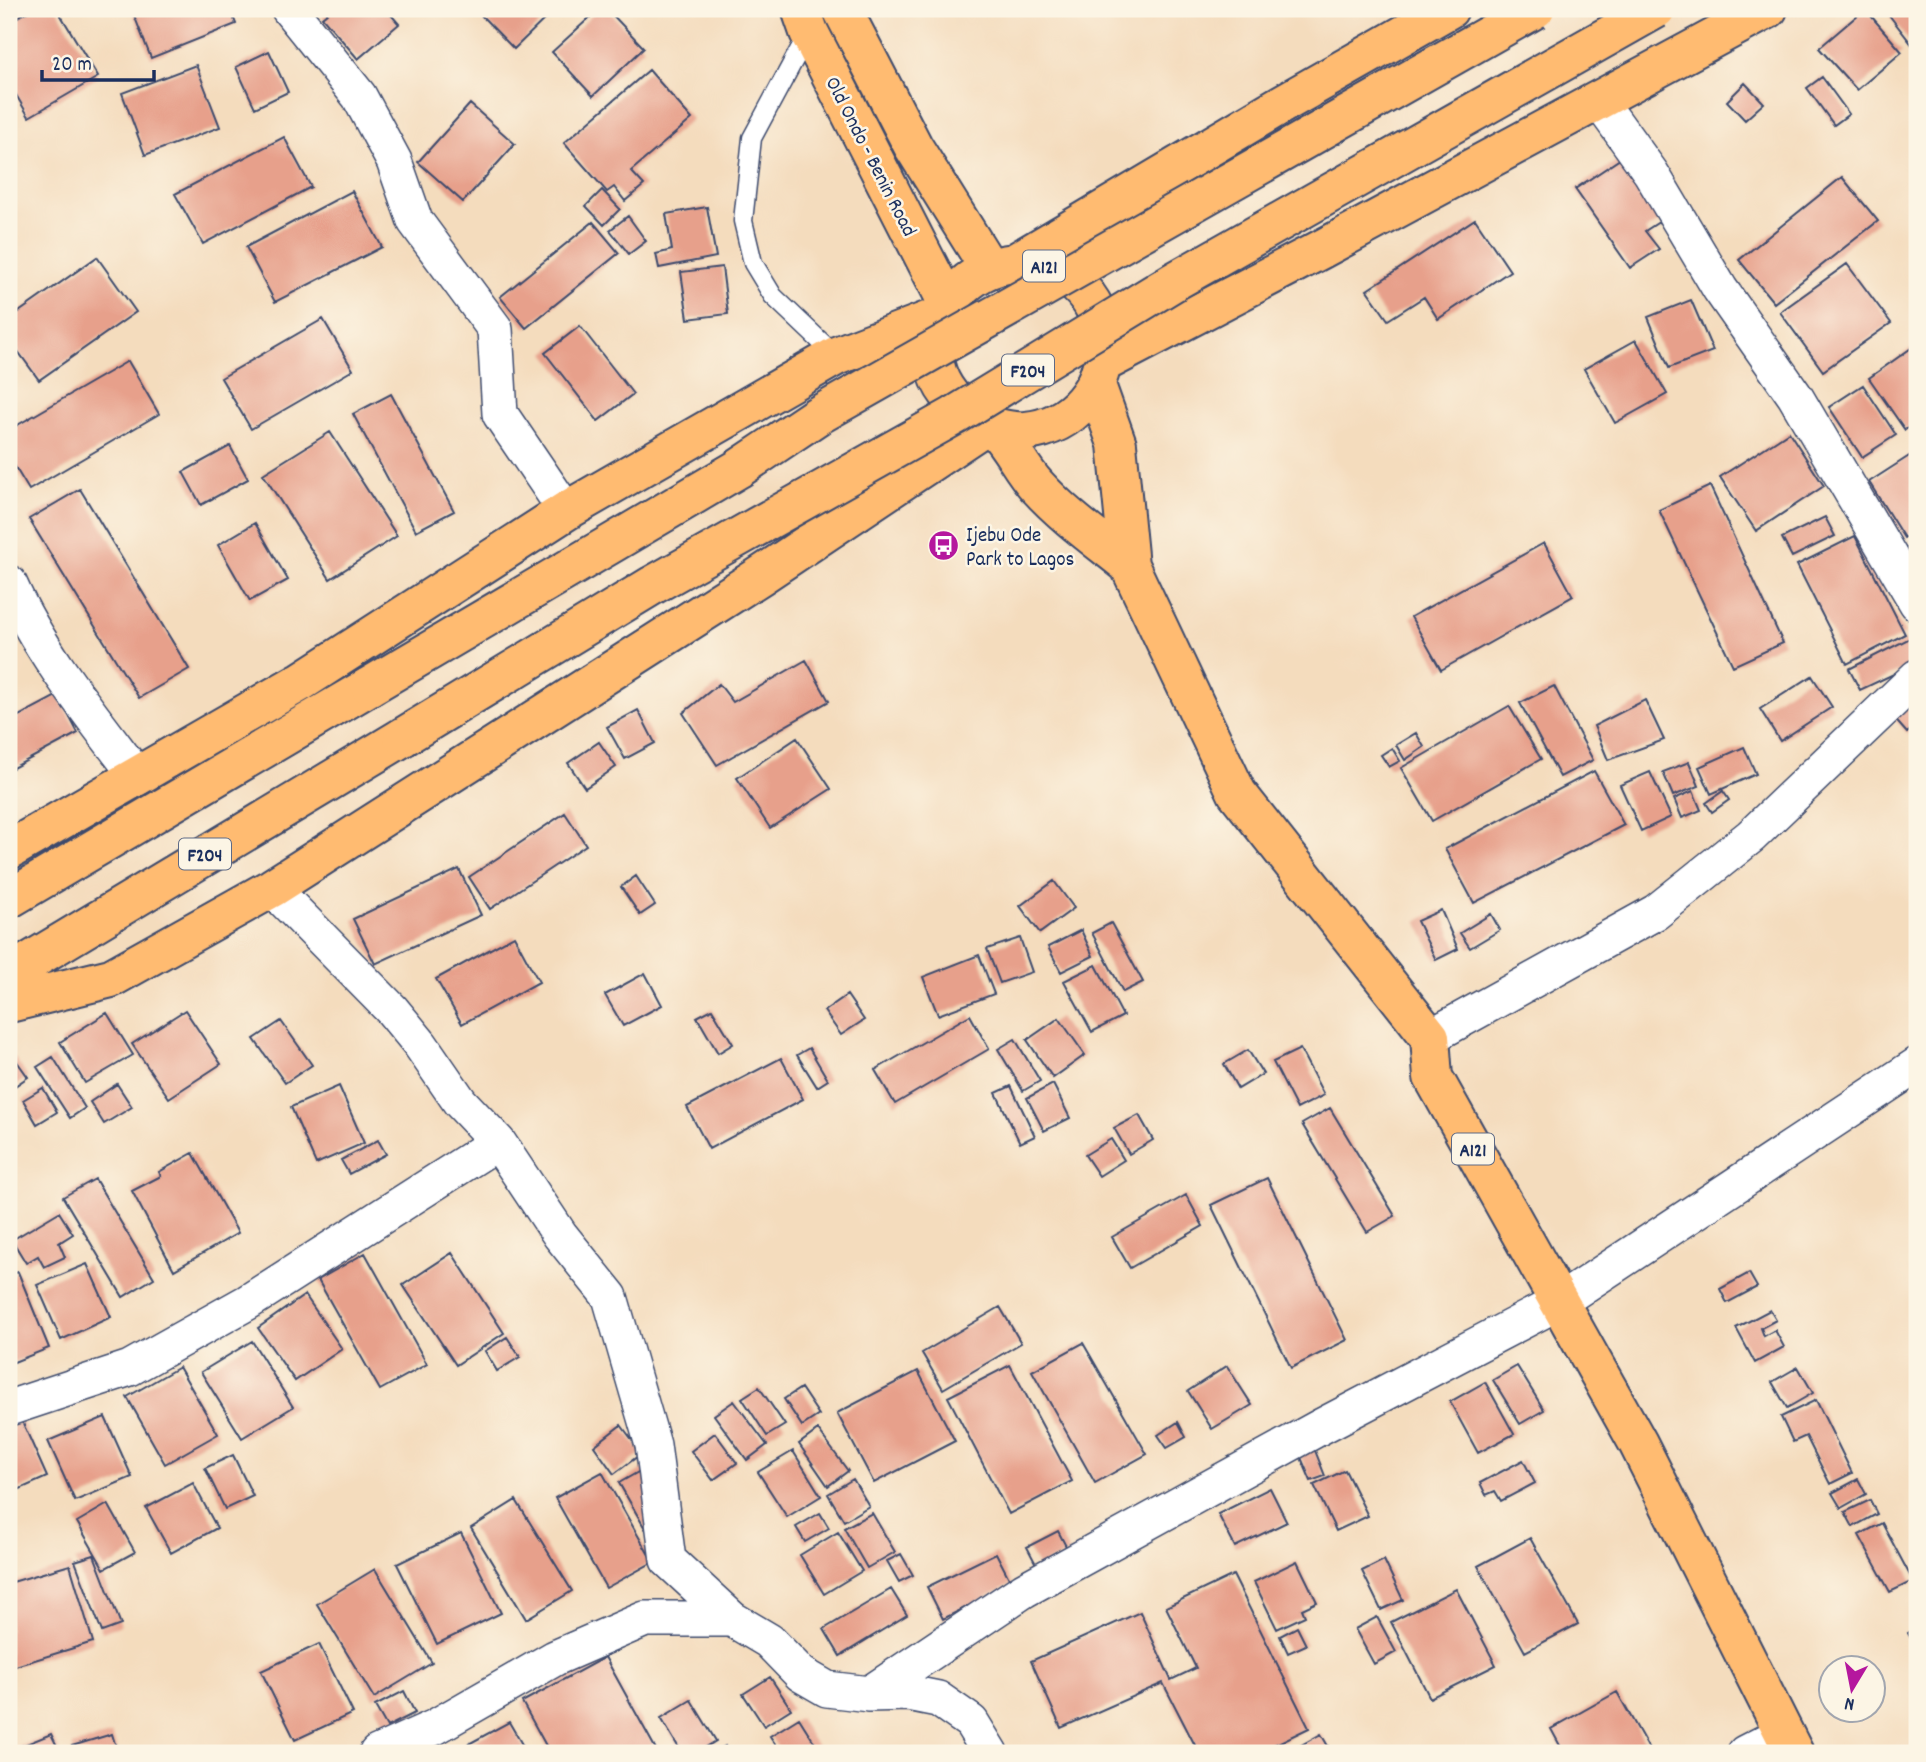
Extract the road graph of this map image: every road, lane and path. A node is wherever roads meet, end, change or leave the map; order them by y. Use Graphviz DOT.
graph roads {
  1 [pos="289,9"];
  2 [pos="842,9"];
  3 [pos="1449,9"];
  4 [pos="1535,9"];
  5 [pos="1656,9"];
  6 [pos="1768,9"];
  7 [pos="805,21"];
  8 [pos="1598,101"];
  9 [pos="1003,265"];
  10 [pos="944,309"];
  11 [pos="836,356"];
  12 [pos="1100,374"];
  13 [pos="990,426"];
  14 [pos="566,511"];
  15 [pos="1129,565"];
  16 [pos="9,583"];
  17 [pos="1917,603"];
  18 [pos="1917,677"];
  19 [pos="138,777"];
  20 [pos="9,850"];
  21 [pos="272,888"];
  22 [pos="9,899"];
  23 [pos="9,974"];
  24 [pos="9,1003"];
  25 [pos="1430,1037"];
  26 [pos="1917,1065"];
  27 [pos="498,1142"];
  28 [pos="1559,1302"];
  29 [pos="9,1408"];
  30 [pos="732,1619"];
  31 [pos="869,1694"];
  32 [pos="1788,1744"];
  33 [pos="377,1753"];
  34 [pos="990,1753"];
  35 [pos="1745,1753"];
  1 -- 14 [label="street"];
  2 -- 9 [label="main road, Old Ondo - Benin Road"];
  3 -- 9 [label="main road"];
  4 -- 22 [label="main road, bridge"];
  5 -- 23 [label="main road, F204, bridge"];
  6 -- 8 [label="main road"];
  7 -- 10 [label="main road, Old Ondo - Benin Road"];
  7 -- 11 [label="lane"];
  8 -- 12 [label="main road"];
  8 -- 17 [label="street"];
  9 -- 10 [label="main road"];
  9 -- 12 [label="main road, A121"];
  10 -- 11 [label="main road"];
  10 -- 13 [label="main road, A121"];
  11 -- 14 [label="main road"];
  12 -- 13 [label="main road"];
  12 -- 15 [label="main road, A121"];
  13 -- 15 [label="main road, A121"];
  13 -- 21 [label="main road"];
  14 -- 19 [label="main road"];
  15 -- 25 [label="main road, A121"];
  16 -- 19 [label="street"];
  18 -- 25 [label="street"];
  19 -- 20 [label="main road"];
  21 -- 24 [label="main road"];
  21 -- 27 [label="street"];
  25 -- 28 [label="main road, A121"];
  26 -- 28 [label="street"];
  27 -- 29 [label="street"];
  27 -- 30 [label="street"];
  28 -- 31 [label="street"];
  28 -- 32 [label="main road, A121"];
  30 -- 31 [label="street"];
  30 -- 33 [label="street"];
  31 -- 34 [label="street"];
  32 -- 35 [label="street"];
}
